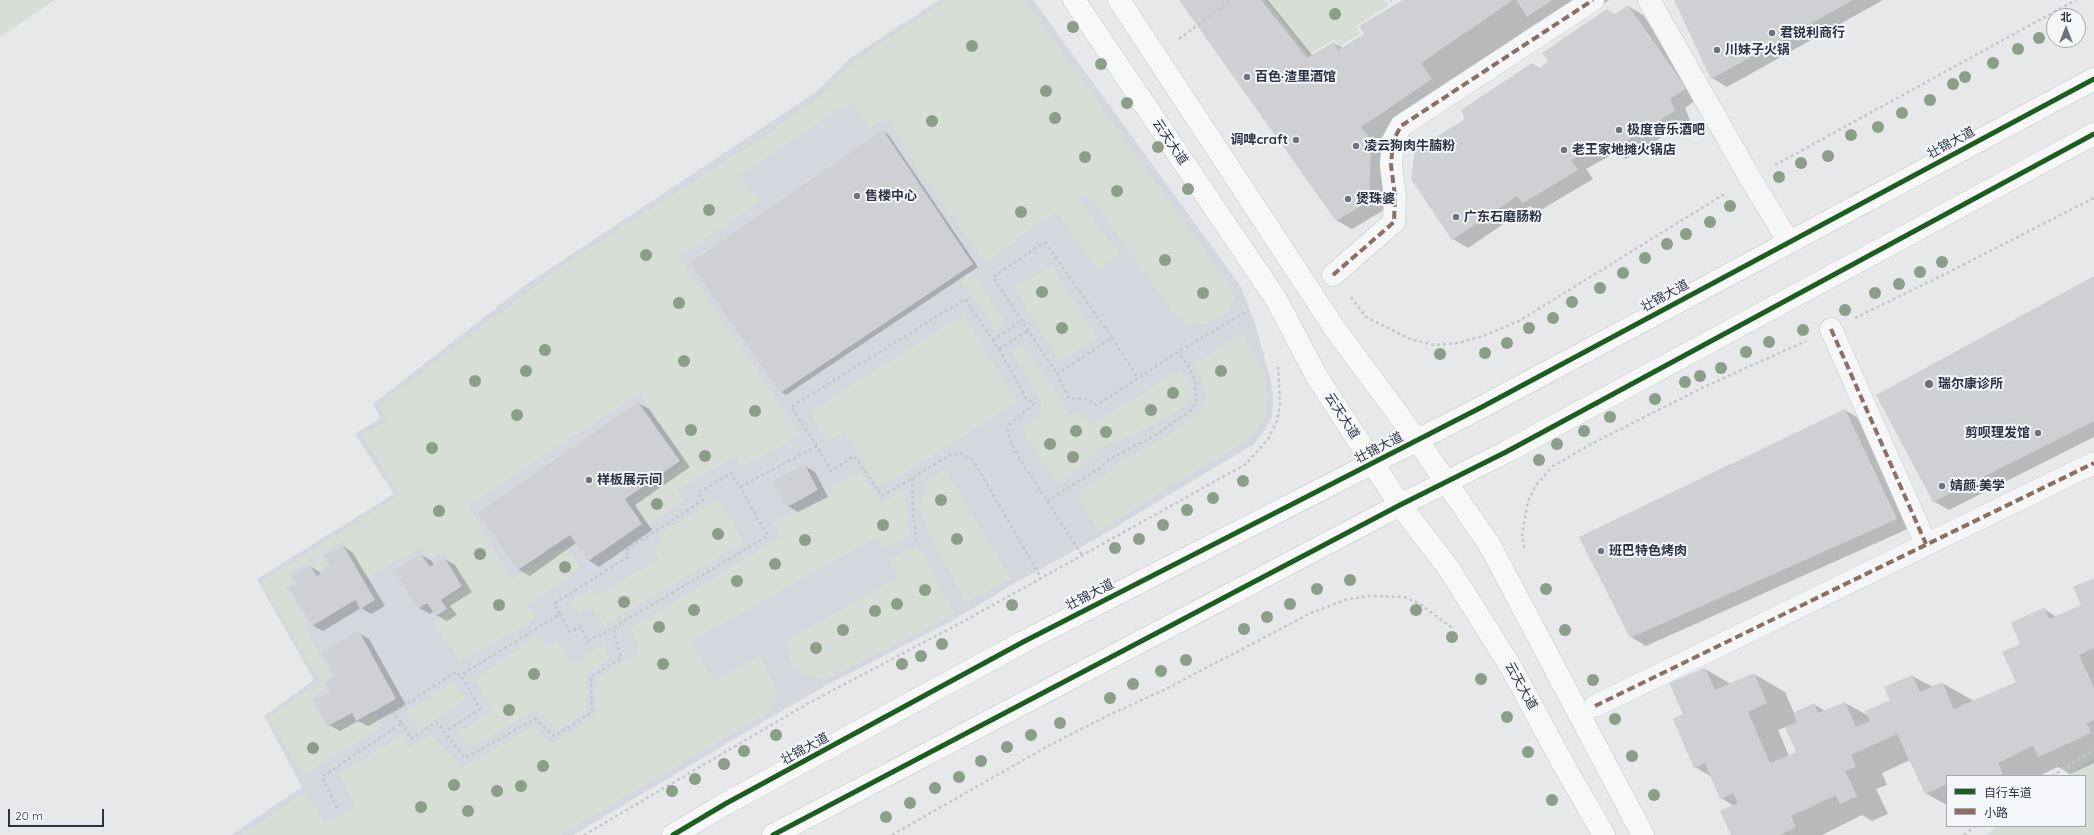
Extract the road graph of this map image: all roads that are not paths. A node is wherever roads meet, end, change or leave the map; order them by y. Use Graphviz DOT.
graph roads {
  1 [pos="1074,0"];
  2 [pos="1119,0"];
  3 [pos="1593,0"];
  4 [pos="1649,0"];
  5 [pos="2094,69"];
  6 [pos="2094,80"];
  7 [pos="2070,92"];
  8 [pos="2094,134"];
  9 [pos="1789,242"];
  10 [pos="1333,275"];
  11 [pos="1831,329"];
  12 [pos="1417,440"];
  13 [pos="1373,463"];
  14 [pos="2094,463"];
  15 [pos="1445,482"];
  16 [pos="1400,505"];
  17 [pos="1926,544"];
  18 [pos="1595,706"];
  19 [pos="673,835"];
  20 [pos="773,835"];
  21 [pos="1604,835"];
  22 [pos="1643,835"];
  1 -- 13 [label="main road, 云天大道"];
  2 -- 12 [label="main road"];
  3 -- 10 [label="street"];
  4 -- 9 [label="street"];
  5 -- 7 [label="main road"];
  6 -- 7 [label="main road, 壮锦大道"];
  7 -- 9 [label="main road, 壮锦大道"];
  8 -- 15 [label="main road"];
  9 -- 12 [label="main road, 壮锦大道"];
  11 -- 17 [label="street"];
  12 -- 13 [label="main road, 壮锦大道"];
  12 -- 15 [label="main road"];
  13 -- 16 [label="main road, 云天大道"];
  13 -- 19 [label="main road, 壮锦大道"];
  14 -- 17 [label="street"];
  15 -- 16 [label="main road"];
  15 -- 22 [label="main road"];
  16 -- 20 [label="main road"];
  16 -- 21 [label="main road, 云天大道"];
  17 -- 18 [label="street"];
}
